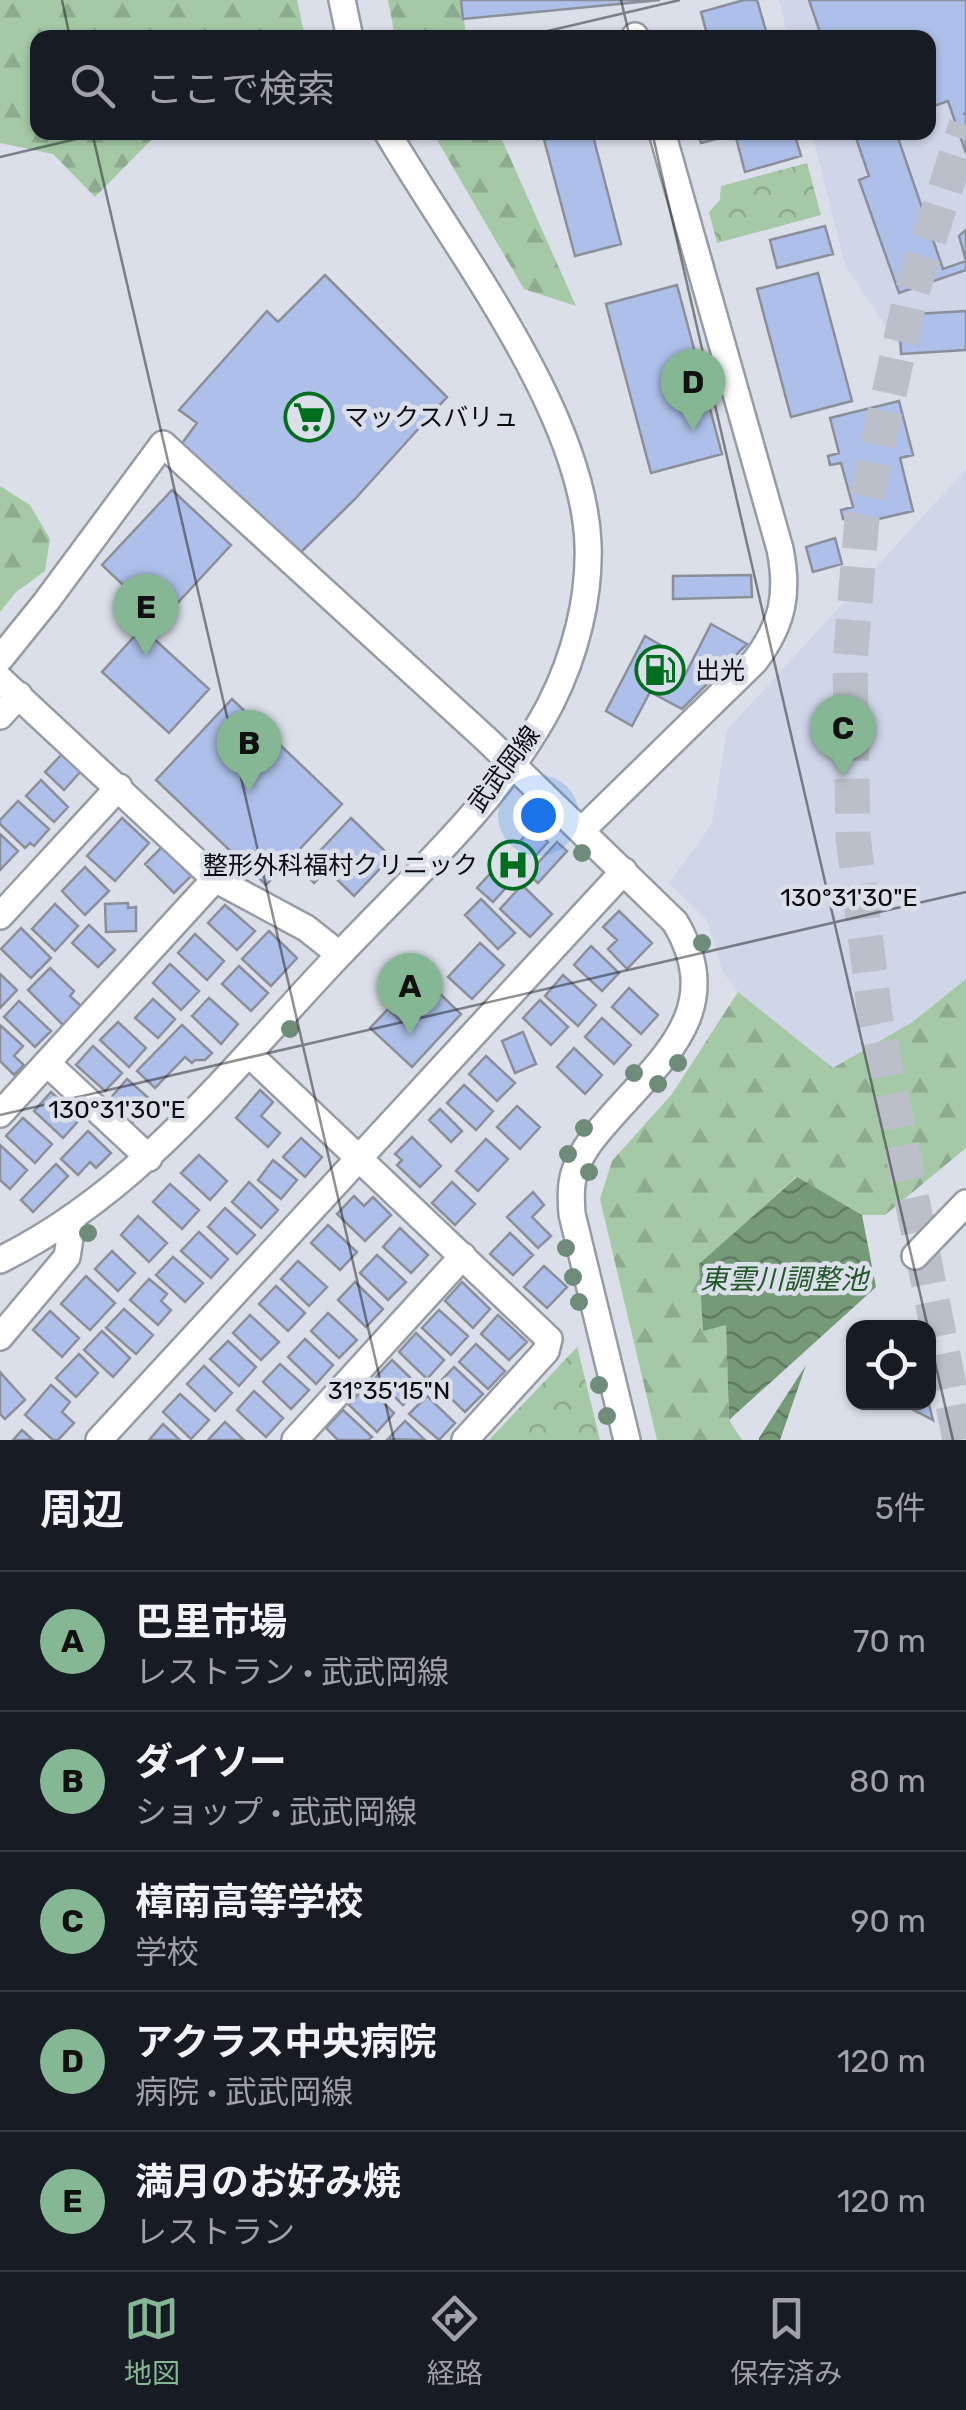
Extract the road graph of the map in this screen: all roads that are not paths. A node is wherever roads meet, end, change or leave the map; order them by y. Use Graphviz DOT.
graph roads {
  1 [pos="342,0"];
  2 [pos="348,30"];
  3 [pos="392,140"];
  4 [pos="664,140"];
  5 [pos="0,658"];
  6 [pos="10,687"];
  7 [pos="0,716"];
  8 [pos="512,765"];
  9 [pos="120,787"];
  10 [pos="582,830"];
  11 [pos="624,870"];
  12 [pos="216,879"];
  13 [pos="0,916"];
  14 [pos="339,954"];
  15 [pos="249,1054"];
  16 [pos="48,1063"];
  17 [pos="0,1114"];
  18 [pos="149,1158"];
  19 [pos="362,1158"];
  20 [pos="966,1203"];
  21 [pos="73,1218"];
  22 [pos="463,1256"];
  23 [pos="915,1256"];
  24 [pos="0,1260"];
  25 [pos="0,1336"];
  26 [pos="100,1440"];
  27 [pos="295,1440"];
  28 [pos="466,1440"];
  29 [pos="626,1440"];
  1 -- 2 [label="street"];
  3 -- 8 [label="street, 武武岡線"];
  4 -- 10 [label="street"];
  5 -- 8 [label="street"];
  6 -- 7 [label="street"];
  6 -- 9 [label="street"];
  8 -- 10 [label="street"];
  8 -- 14 [label="street, 武武岡線"];
  9 -- 12 [label="street"];
  9 -- 13 [label="street"];
  10 -- 11 [label="street"];
  11 -- 19 [label="street"];
  11 -- 29 [label="street"];
  12 -- 14 [label="street"];
  12 -- 16 [label="street"];
  14 -- 15 [label="street, 武武岡線"];
  15 -- 18 [label="street, 武武岡線"];
  15 -- 19 [label="street"];
  16 -- 17 [label="street"];
  16 -- 18 [label="street"];
  18 -- 21 [label="street, 武武岡線"];
  19 -- 22 [label="street"];
  19 -- 26 [label="street"];
  20 -- 23 [label="street"];
  21 -- 24 [label="street, 武武岡線"];
  21 -- 25 [label="street"];
  22 -- 27 [label="street"];
  22 -- 28 [label="street"];
}
